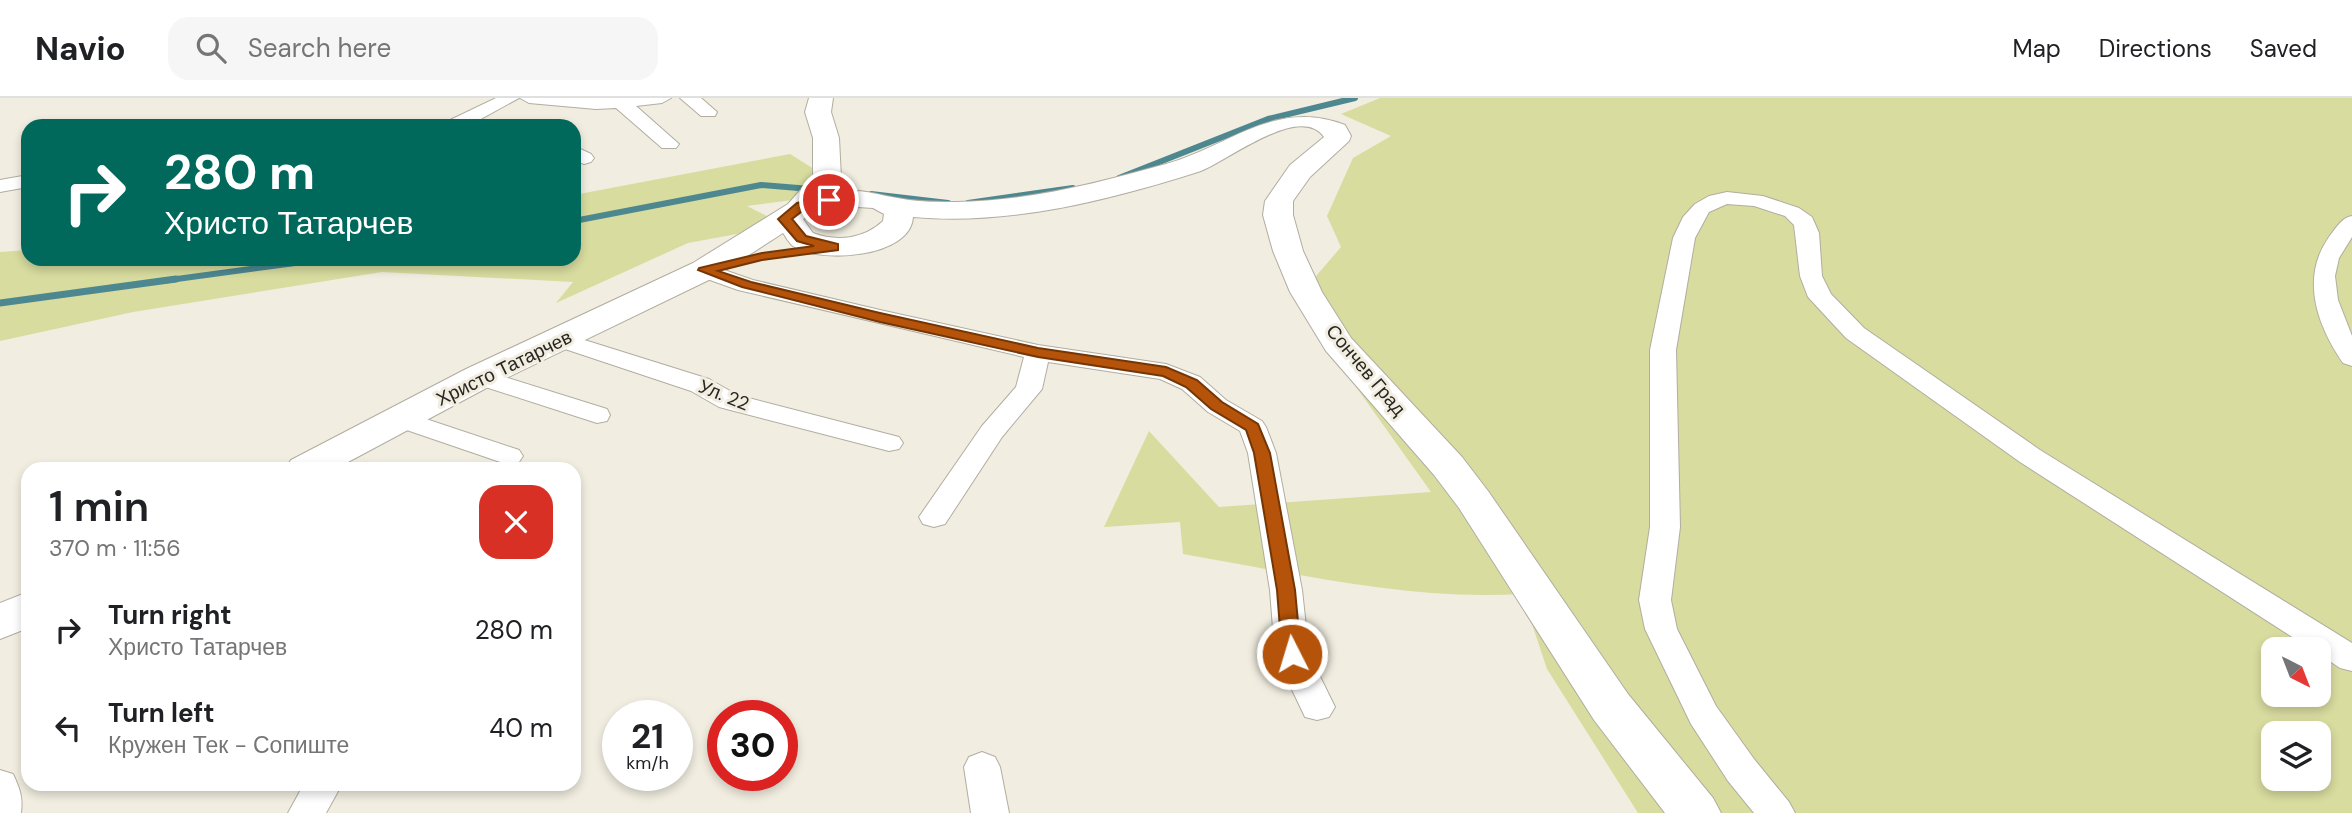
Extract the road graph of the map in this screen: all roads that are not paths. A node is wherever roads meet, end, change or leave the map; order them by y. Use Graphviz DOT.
graph roads {
  1 [pos="487,98"];
  2 [pos="510,98"];
  3 [pos="529,98"];
  4 [pos="662,98"];
  5 [pos="689,98"];
  6 [pos="821,98"];
  7 [pos="582,102"];
  8 [pos="622,103"];
  9 [pos="708,112"];
  10 [pos="557,118"];
  11 [pos="446,119"];
  12 [pos="467,119"];
  13 [pos="826,138"];
  14 [pos="669,144"];
  15 [pos="21,182"];
  16 [pos="0,186"];
  17 [pos="889,204"];
  18 [pos="1008,207"];
  19 [pos="793,213"];
  20 [pos="2352,222"];
  21 [pos="885,236"];
  22 [pos="834,247"];
  23 [pos="704,270"];
  24 [pos="562,340"];
  25 [pos="1038,353"];
  26 [pos="2352,358"];
  27 [pos="479,377"];
  28 [pos="597,415"];
  29 [pos="401,419"];
  30 [pos="888,443"];
  31 [pos="509,456"];
  32 [pos="330,462"];
  33 [pos="934,517"];
  34 [pos="21,612"];
  35 [pos="0,623"];
  36 [pos="2352,659"];
  37 [pos="1317,707"];
  38 [pos="982,767"];
  39 [pos="0,785"];
  40 [pos="319,791"];
  41 [pos="2,813"];
  42 [pos="307,813"];
  43 [pos="990,813"];
  44 [pos="1695,813"];
  45 [pos="1776,813"];
  1 -- 11 [label="street"];
  2 -- 12 [label="street"];
  3 -- 7 [label="street"];
  4 -- 8 [label="street"];
  5 -- 9 [label="street"];
  6 -- 13 [label="main road, Христо Татарчев"];
  7 -- 8 [label="street"];
  7 -- 10 [label="street"];
  8 -- 14 [label="street"];
  13 -- 17 [label="main road, Христо Татарчев"];
  13 -- 19 [label="main road, Христо Татарчев"];
  15 -- 16 [label="street"];
  17 -- 18 [label="main road"];
  17 -- 19 [label="main road"];
  17 -- 21 [label="main road"];
  18 -- 21 [label="main road, Христо Татарчев"];
  18 -- 44 [label="main road, Сончев Град"];
  19 -- 22 [label="main road"];
  19 -- 23 [label="main road, Христо Татарчев"];
  20 -- 26 [label="street"];
  21 -- 22 [label="main road, Христо Татарчев"];
  22 -- 23 [label="main road, Христо Татарчев"];
  23 -- 24 [label="main road, Христо Татарчев"];
  23 -- 25 [label="street"];
  24 -- 27 [label="main road, Христо Татарчев"];
  24 -- 30 [label="street, Ул. 22"];
  25 -- 33 [label="street"];
  25 -- 37 [label="street"];
  27 -- 28 [label="street"];
  27 -- 29 [label="main road, Христо Татарчев"];
  29 -- 31 [label="street"];
  29 -- 32 [label="main road, Христо Татарчев"];
  34 -- 35 [label="main road"];
  36 -- 45 [label="street"];
  38 -- 43 [label="street"];
  39 -- 41 [label="street"];
  40 -- 42 [label="street"];
}
